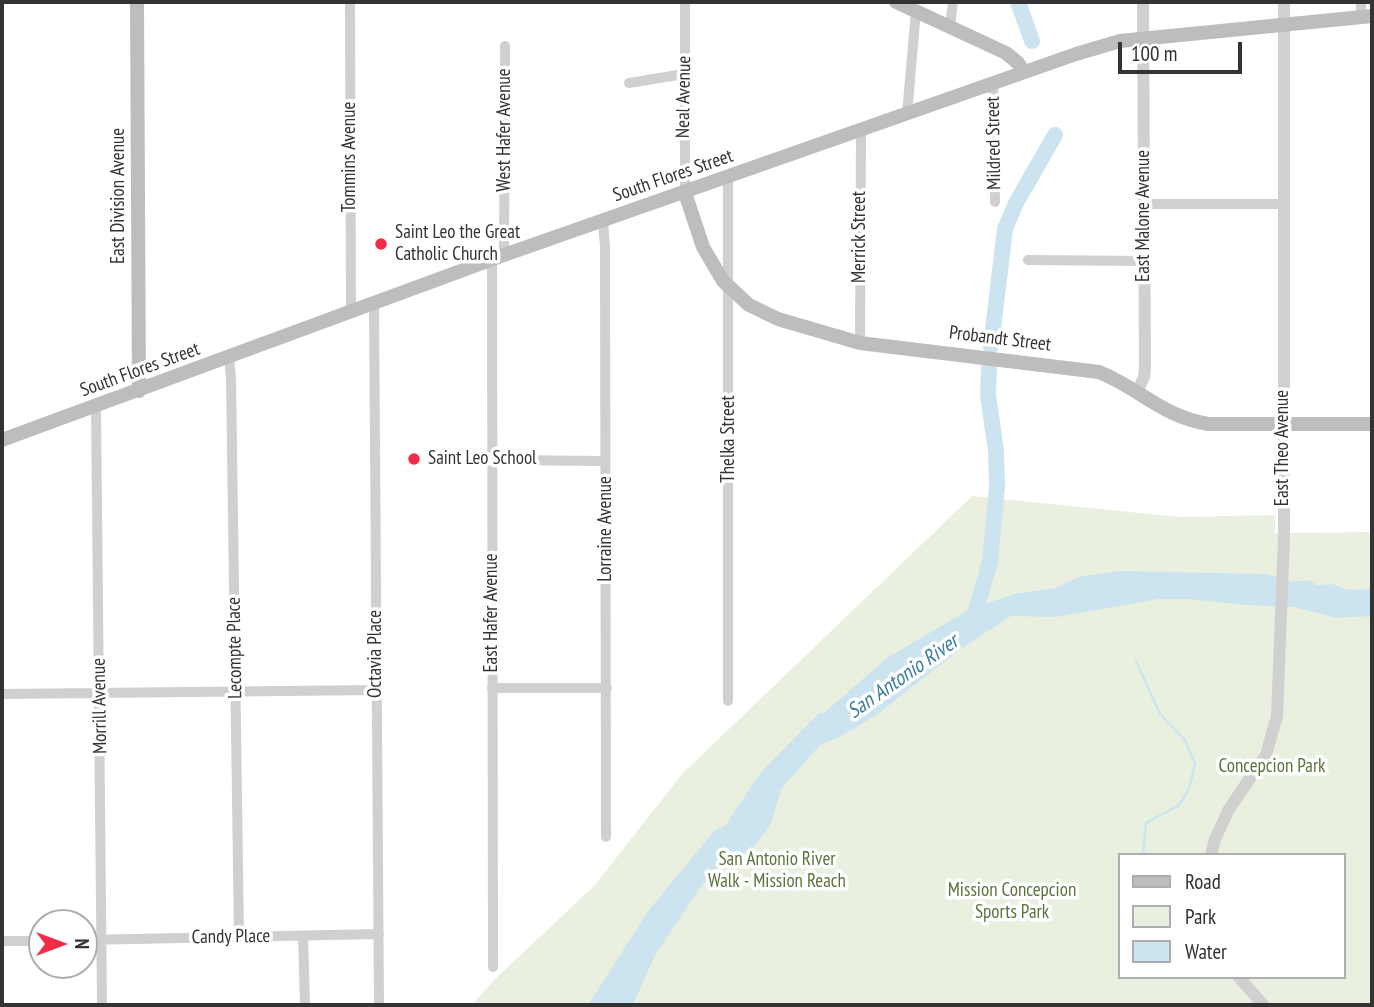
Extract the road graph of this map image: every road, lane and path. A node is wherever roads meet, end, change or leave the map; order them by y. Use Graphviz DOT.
graph roads {
  1 [pos="137,2"];
  2 [pos="350,2"];
  3 [pos="685,2"];
  4 [pos="895,2"];
  5 [pos="953,2"];
  6 [pos="1143,2"];
  7 [pos="1284,2"];
  8 [pos="1361,2"];
  9 [pos="915,11"];
  10 [pos="1367,17"];
  11 [pos="1284,25"];
  12 [pos="950,27"];
  13 [pos="1143,38"];
  14 [pos="505,46"];
  15 [pos="1024,72"];
  16 [pos="684,74"];
  17 [pos="629,83"];
  18 [pos="993,83"];
  19 [pos="907,114"];
  20 [pos="860,130"];
  21 [pos="729,177"];
  22 [pos="685,193"];
  23 [pos="995,202"];
  24 [pos="1144,204"];
  25 [pos="1283,204"];
  26 [pos="603,221"];
  27 [pos="498,258"];
  28 [pos="1028,260"];
  29 [pos="1144,261"];
  30 [pos="729,288"];
  31 [pos="374,304"];
  32 [pos="351,312"];
  33 [pos="860,343"];
  34 [pos="229,358"];
  35 [pos="139,391"];
  36 [pos="1137,392"];
  37 [pos="96,406"];
  38 [pos="1283,424"];
  39 [pos="1372,424"];
  40 [pos="2,440"];
  41 [pos="492,460"];
  42 [pos="605,461"];
  43 [pos="492,688"];
  44 [pos="607,688"];
  45 [pos="377,690"];
  46 [pos="236,692"];
  47 [pos="100,693"];
  48 [pos="2,694"];
  49 [pos="729,701"];
  50 [pos="606,837"];
  51 [pos="1212,853"];
  52 [pos="379,934"];
  53 [pos="303,936"];
  54 [pos="239,937"];
  55 [pos="98,940"];
  56 [pos="103,940"];
  57 [pos="2,941"];
  58 [pos="28,941"];
  59 [pos="493,967"];
  60 [pos="1241,979"];
  61 [pos="103,1005"];
  62 [pos="305,1005"];
  63 [pos="379,1005"];
  64 [pos="1262,1005"];
  1 -- 35 [label="main road, East Division Avenue"];
  2 -- 32 [label="street, Tommins Avenue"];
  3 -- 16 [label="street, Neal Avenue"];
  4 -- 9 [label="main road"];
  5 -- 12 [label="street"];
  6 -- 13 [label="street, East Malone Avenue"];
  7 -- 11 [label="street, East Theo Avenue"];
  8 -- 10 [label="street"];
  9 -- 12 [label="main road"];
  9 -- 19 [label="street"];
  10 -- 11 [label="main road, South Flores Street"];
  11 -- 13 [label="main road, South Flores Street"];
  11 -- 25 [label="street, East Theo Avenue"];
  12 -- 15 [label="main road"];
  13 -- 15 [label="main road, South Flores Street"];
  13 -- 24 [label="street, East Malone Avenue"];
  14 -- 27 [label="street, West Hafer Avenue"];
  15 -- 18 [label="main road, South Flores Street"];
  16 -- 17 [label="street"];
  16 -- 22 [label="street, Neal Avenue"];
  18 -- 19 [label="main road, South Flores Street"];
  18 -- 23 [label="street, Mildred Street"];
  19 -- 20 [label="main road, South Flores Street"];
  20 -- 21 [label="main road, South Flores Street"];
  20 -- 33 [label="street, Merrick Street"];
  21 -- 22 [label="main road, South Flores Street"];
  21 -- 30 [label="street, Thelka Street"];
  22 -- 26 [label="main road, South Flores Street"];
  22 -- 30 [label="main road, Probandt Street"];
  24 -- 25 [label="street"];
  24 -- 29 [label="street, East Malone Avenue"];
  25 -- 38 [label="street, East Theo Avenue"];
  26 -- 27 [label="main road, South Flores Street"];
  26 -- 42 [label="street, Lorraine Avenue"];
  27 -- 31 [label="main road, South Flores Street"];
  27 -- 41 [label="street, East Hafer Avenue"];
  28 -- 29 [label="street"];
  29 -- 36 [label="street, East Malone Avenue"];
  30 -- 33 [label="main road, Probandt Street"];
  30 -- 49 [label="street, Thelka Street"];
  31 -- 32 [label="main road, South Flores Street"];
  31 -- 45 [label="street, Octavia Place"];
  32 -- 34 [label="main road, South Flores Street"];
  33 -- 36 [label="main road, Probandt Street"];
  34 -- 35 [label="main road, South Flores Street"];
  34 -- 46 [label="street, Lecompte Place"];
  35 -- 37 [label="main road, South Flores Street"];
  36 -- 38 [label="main road, Probandt Street"];
  37 -- 40 [label="main road, South Flores Street"];
  37 -- 47 [label="street, Morrill Avenue"];
  38 -- 39 [label="main road, Probandt Street"];
  38 -- 51 [label="street, East Theo Avenue"];
  41 -- 42 [label="street"];
  41 -- 43 [label="street, East Hafer Avenue"];
  42 -- 44 [label="street, Lorraine Avenue"];
  43 -- 44 [label="street"];
  43 -- 59 [label="street, East Hafer Avenue"];
  44 -- 50 [label="street, Lorraine Avenue"];
  45 -- 46 [label="street"];
  45 -- 52 [label="street, Octavia Place"];
  46 -- 47 [label="street"];
  46 -- 54 [label="street, Lecompte Place"];
  47 -- 48 [label="street"];
  47 -- 56 [label="street, Morrill Avenue"];
  52 -- 53 [label="street, Candy Place"];
  52 -- 63 [label="street, Octavia Place"];
  53 -- 54 [label="street, Candy Place"];
  53 -- 62 [label="street"];
  54 -- 56 [label="street, Candy Place"];
  55 -- 56 [label="street, Candy Place"];
  56 -- 61 [label="street, Morrill Avenue"];
  57 -- 58 [label="street"];
  60 -- 64 [label="street"];
}
